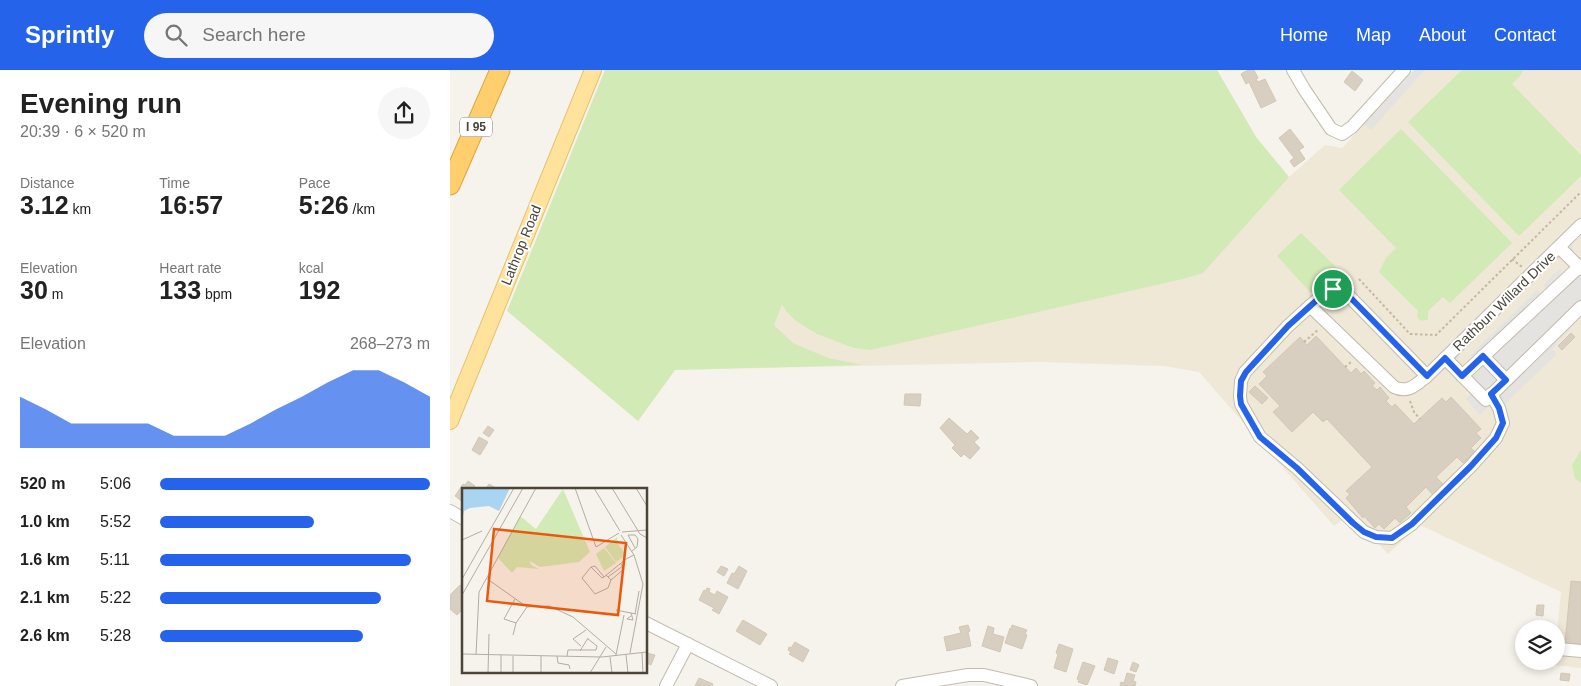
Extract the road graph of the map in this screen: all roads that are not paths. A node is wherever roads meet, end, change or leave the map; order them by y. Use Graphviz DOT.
graph roads {
  1 [pos="500,70"];
  2 [pos="593,70"];
  3 [pos="1293,70"];
  4 [pos="1404,70"];
  5 [pos="450,184"];
  6 [pos="1581,225"];
  7 [pos="1559,247"];
  8 [pos="1580,268"];
  9 [pos="1310,306"];
  10 [pos="1581,307"];
  11 [pos="1483,356"];
  12 [pos="1445,358"];
  13 [pos="1427,376"];
  14 [pos="1462,376"];
  15 [pos="1506,380"];
  16 [pos="1491,394"];
  17 [pos="450,421"];
  18 [pos="450,510"];
  19 [pos="462,519"];
  20 [pos="648,624"];
  21 [pos="688,644"];
  22 [pos="1565,650"];
  23 [pos="1581,651"];
  24 [pos="666,686"];
  25 [pos="771,686"];
  26 [pos="902,686"];
  27 [pos="1030,686"];
  1 -- 5 [label="highway, I 95"];
  2 -- 17 [label="main road, Lathrop Road"];
  3 -- 4 [label="street"];
  6 -- 7 [label="street, Rathbun Willard Drive"];
  7 -- 8 [label="street"];
  7 -- 12 [label="street, Rathbun Willard Drive"];
  8 -- 11 [label="street"];
  9 -- 13 [label="street, Rathbun Willard Drive"];
  9 -- 13 [label="street"];
  9 -- 16 [label="street"];
  10 -- 15 [label="street"];
  11 -- 14 [label="street"];
  11 -- 15 [label="street"];
  12 -- 13 [label="street, Rathbun Willard Drive"];
  12 -- 14 [label="street"];
  14 -- 16 [label="street"];
  15 -- 16 [label="street"];
  18 -- 19 [label="street"];
  20 -- 21 [label="street"];
  21 -- 24 [label="street"];
  21 -- 25 [label="street"];
  22 -- 23 [label="street"];
  26 -- 27 [label="street"];
}
